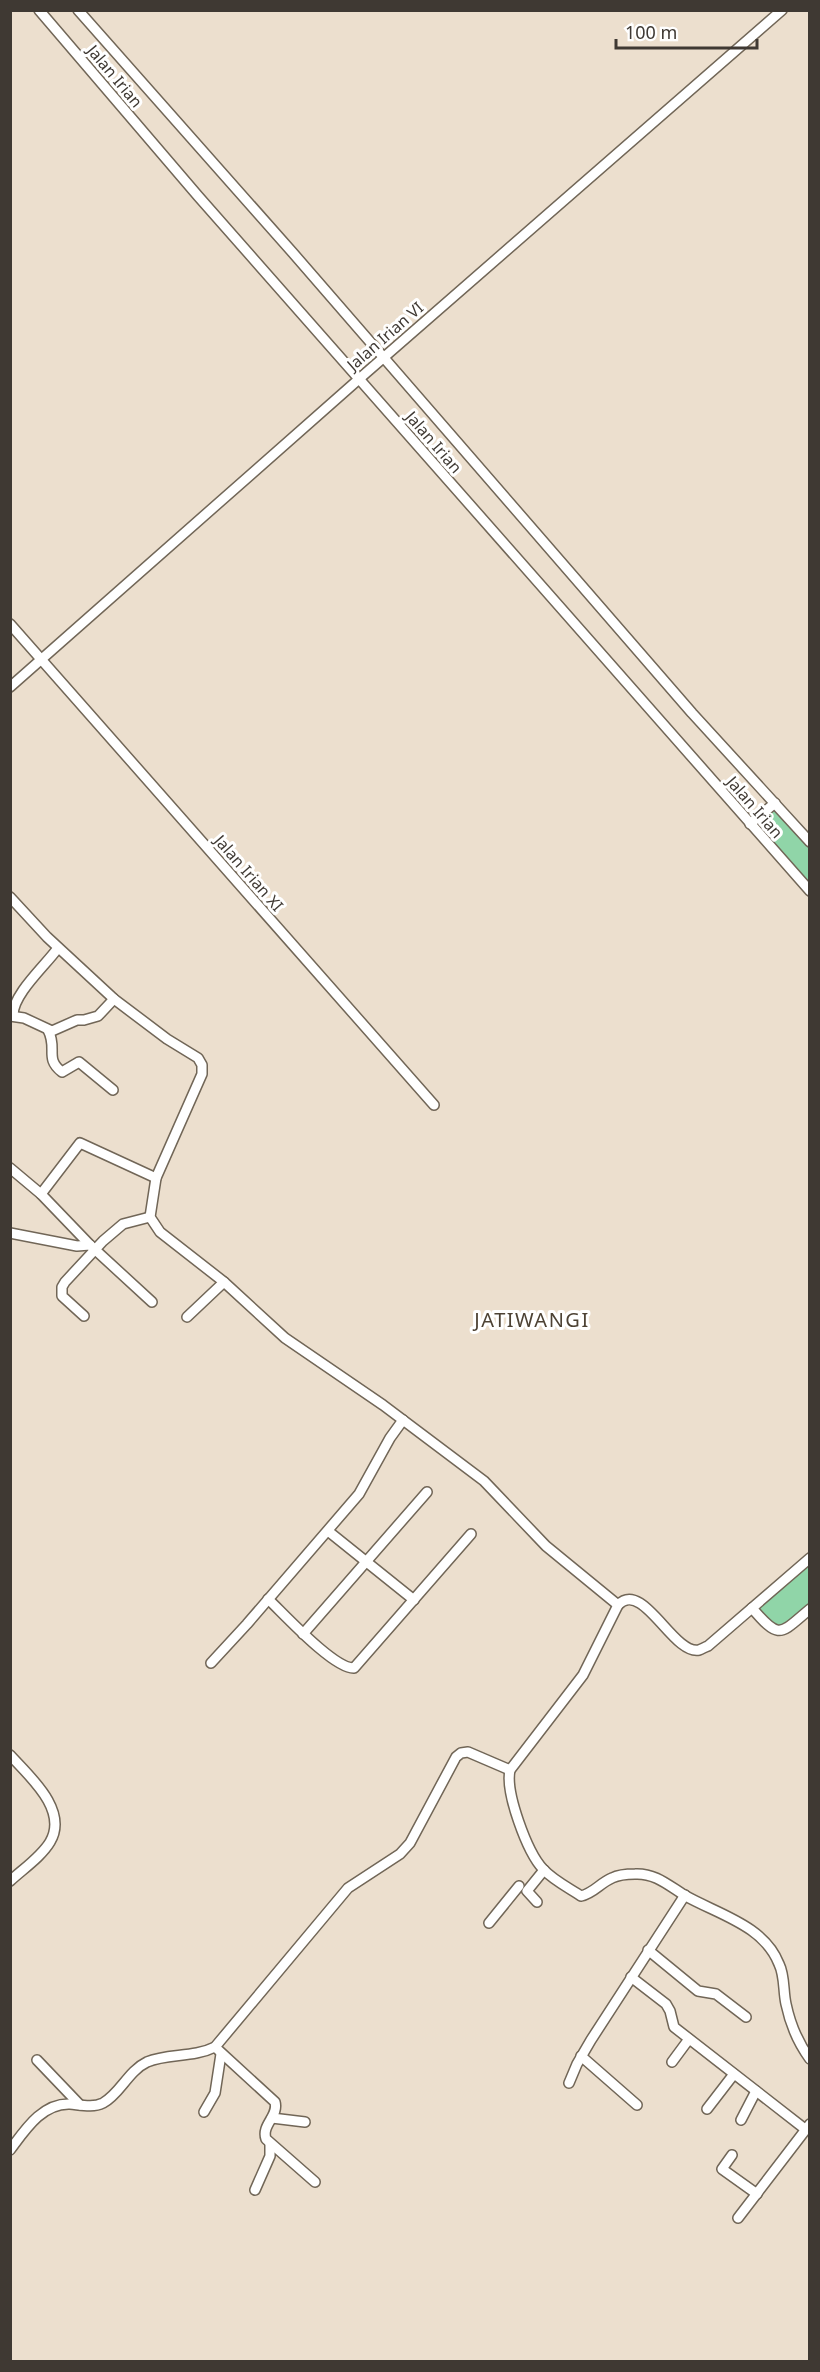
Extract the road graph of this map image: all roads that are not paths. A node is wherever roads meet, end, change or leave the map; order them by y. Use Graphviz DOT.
graph roads {
  1 [pos="39,10"];
  2 [pos="78,10"];
  3 [pos="782,10"];
  4 [pos="384,358"];
  5 [pos="359,379"];
  6 [pos="10,624"];
  7 [pos="41,660"];
  8 [pos="10,687"];
  9 [pos="775,803"];
  10 [pos="750,824"];
  11 [pos="810,842"];
  12 [pos="810,891"];
  13 [pos="10,897"];
  14 [pos="58,948"];
  15 [pos="114,999"];
  16 [pos="12,1016"];
  17 [pos="48,1030"];
  18 [pos="113,1090"];
  19 [pos="434,1105"];
  20 [pos="10,1168"];
  21 [pos="156,1178"];
  22 [pos="41,1194"];
  23 [pos="150,1217"];
  24 [pos="10,1233"];
  25 [pos="92,1247"];
  26 [pos="224,1282"];
  27 [pos="152,1302"];
  28 [pos="84,1316"];
  29 [pos="188,1317"];
  30 [pos="403,1420"];
  31 [pos="427,1492"];
  32 [pos="328,1531"];
  33 [pos="471,1534"];
  34 [pos="810,1558"];
  35 [pos="367,1562"];
  36 [pos="268,1599"];
  37 [pos="414,1600"];
  38 [pos="618,1605"];
  39 [pos="752,1608"];
  40 [pos="810,1609"];
  41 [pos="303,1634"];
  42 [pos="211,1663"];
  43 [pos="10,1755"];
  44 [pos="510,1770"];
  45 [pos="544,1870"];
  46 [pos="10,1881"];
  47 [pos="519,1886"];
  48 [pos="685,1895"];
  49 [pos="537,1902"];
  50 [pos="489,1923"];
  51 [pos="648,1950"];
  52 [pos="631,1977"];
  53 [pos="746,2017"];
  54 [pos="689,2038"];
  55 [pos="218,2050"];
  56 [pos="582,2056"];
  57 [pos="37,2060"];
  58 [pos="810,2060"];
  59 [pos="672,2062"];
  60 [pos="734,2074"];
  61 [pos="569,2083"];
  62 [pos="756,2091"];
  63 [pos="80,2105"];
  64 [pos="636,2105"];
  65 [pos="707,2109"];
  66 [pos="204,2112"];
  67 [pos="272,2118"];
  68 [pos="741,2121"];
  69 [pos="305,2122"];
  70 [pos="807,2127"];
  71 [pos="270,2144"];
  72 [pos="10,2150"];
  73 [pos="732,2155"];
  74 [pos="315,2182"];
  75 [pos="255,2190"];
  76 [pos="757,2194"];
  77 [pos="738,2218"];
  1 -- 5 [label="street, Jalan Irian"];
  2 -- 4 [label="street, Jalan Irian"];
  3 -- 4 [label="street, Jalan Irian VI"];
  4 -- 5 [label="street, Jalan Irian VI"];
  4 -- 9 [label="street, Jalan Irian"];
  5 -- 7 [label="street, Jalan Irian VI"];
  5 -- 10 [label="street, Jalan Irian"];
  6 -- 7 [label="street, Jalan Irian XI"];
  7 -- 8 [label="street, Jalan Irian VI"];
  7 -- 19 [label="street, Jalan Irian XI"];
  9 -- 10 [label="street"];
  9 -- 11 [label="street, Jalan Irian"];
  10 -- 12 [label="street, Jalan Irian"];
  13 -- 14 [label="street"];
  14 -- 15 [label="street"];
  14 -- 16 [label="street"];
  15 -- 17 [label="street"];
  15 -- 21 [label="street"];
  16 -- 17 [label="street"];
  17 -- 18 [label="street"];
  20 -- 22 [label="street"];
  21 -- 22 [label="street"];
  21 -- 23 [label="street"];
  22 -- 25 [label="street"];
  23 -- 25 [label="street"];
  23 -- 26 [label="street"];
  24 -- 25 [label="street"];
  25 -- 27 [label="street"];
  25 -- 28 [label="street"];
  26 -- 29 [label="street"];
  26 -- 30 [label="street"];
  30 -- 32 [label="street"];
  30 -- 38 [label="street"];
  31 -- 35 [label="street"];
  32 -- 35 [label="street"];
  32 -- 36 [label="street"];
  33 -- 37 [label="street"];
  34 -- 39 [label="street"];
  35 -- 37 [label="street"];
  35 -- 41 [label="street"];
  36 -- 41 [label="street"];
  36 -- 42 [label="street"];
  37 -- 41 [label="street"];
  38 -- 39 [label="street"];
  38 -- 44 [label="street"];
  39 -- 40 [label="street"];
  43 -- 46 [label="street"];
  44 -- 45 [label="street"];
  44 -- 55 [label="street"];
  45 -- 47 [label="street"];
  45 -- 48 [label="street"];
  47 -- 49 [label="street"];
  47 -- 50 [label="street"];
  48 -- 51 [label="street"];
  48 -- 58 [label="street"];
  51 -- 52 [label="street"];
  51 -- 53 [label="street"];
  52 -- 54 [label="street"];
  52 -- 56 [label="street"];
  54 -- 59 [label="street"];
  54 -- 60 [label="street"];
  55 -- 63 [label="street"];
  55 -- 66 [label="street"];
  55 -- 67 [label="street"];
  56 -- 61 [label="street"];
  56 -- 64 [label="street"];
  57 -- 63 [label="street"];
  60 -- 62 [label="street"];
  60 -- 65 [label="street"];
  62 -- 68 [label="street"];
  62 -- 70 [label="street"];
  63 -- 72 [label="street"];
  67 -- 69 [label="street"];
  67 -- 71 [label="street"];
  70 -- 76 [label="street"];
  71 -- 74 [label="street"];
  71 -- 75 [label="street"];
  73 -- 76 [label="street"];
  76 -- 77 [label="street"];
}
